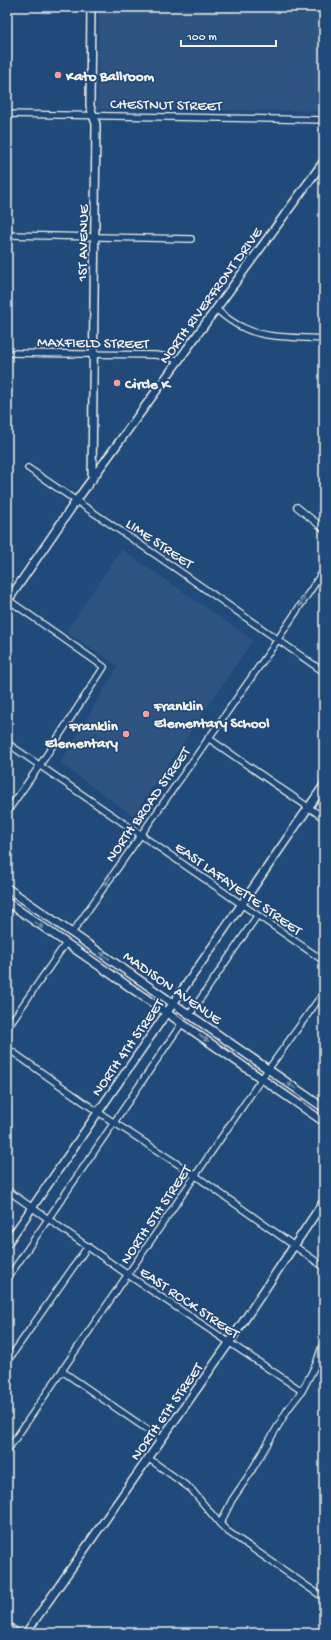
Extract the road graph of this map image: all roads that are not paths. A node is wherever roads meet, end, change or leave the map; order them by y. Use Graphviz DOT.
graph roads {
  1 [pos="92,7"];
  2 [pos="7,114"];
  3 [pos="94,115"];
  4 [pos="324,120"];
  5 [pos="324,161"];
  6 [pos="7,235"];
  7 [pos="96,236"];
  8 [pos="192,239"];
  9 [pos="216,309"];
  10 [pos="324,339"];
  11 [pos="7,353"];
  12 [pos="93,354"];
  13 [pos="178,360"];
  14 [pos="28,468"];
  15 [pos="92,481"];
  16 [pos="76,501"];
  17 [pos="297,507"];
  18 [pos="324,529"];
  19 [pos="324,570"];
  20 [pos="7,600"];
  21 [pos="278,639"];
  22 [pos="324,672"];
  23 [pos="208,738"];
  24 [pos="7,743"];
  25 [pos="40,765"];
  26 [pos="324,785"];
  27 [pos="309,807"];
  28 [pos="7,812"];
  29 [pos="324,818"];
  30 [pos="140,835"];
  31 [pos="7,888"];
  32 [pos="7,902"];
  33 [pos="241,905"];
  34 [pos="257,916"];
  35 [pos="72,933"];
  36 [pos="66,943"];
  37 [pos="324,961"];
  38 [pos="324,992"];
  39 [pos="174,1003"];
  40 [pos="167,1013"];
  41 [pos="190,1014"];
  42 [pos="182,1023"];
  43 [pos="7,1028"];
  44 [pos="7,1048"];
  45 [pos="268,1069"];
  46 [pos="262,1078"];
  47 [pos="324,1108"];
  48 [pos="98,1112"];
  49 [pos="324,1122"];
  50 [pos="115,1123"];
  51 [pos="196,1176"];
  52 [pos="7,1190"];
  53 [pos="324,1201"];
  54 [pos="32,1207"];
  55 [pos="48,1218"];
  56 [pos="7,1244"];
  57 [pos="294,1244"];
  58 [pos="88,1246"];
  59 [pos="324,1267"];
  60 [pos="128,1275"];
  61 [pos="7,1279"];
  62 [pos="324,1340"];
  63 [pos="229,1343"];
  64 [pos="7,1362"];
  65 [pos="62,1371"];
  66 [pos="302,1391"];
  67 [pos="161,1439"];
  68 [pos="7,1450"];
  69 [pos="148,1458"];
  70 [pos="220,1524"];
  71 [pos="324,1598"];
  72 [pos="7,1626"];
  73 [pos="18,1633"];
  74 [pos="26,1633"];
  1 -- 3 [label="street, 1ST AVENUE"];
  2 -- 3 [label="street, CHESTNUT STREET"];
  3 -- 4 [label="street, CHESTNUT STREET"];
  3 -- 7 [label="street, 1ST AVENUE"];
  5 -- 9 [label="street, NORTH RIVERFRONT DRIVE"];
  6 -- 7 [label="street"];
  7 -- 8 [label="street"];
  7 -- 12 [label="street, 1ST AVENUE"];
  9 -- 10 [label="street"];
  9 -- 13 [label="street, NORTH RIVERFRONT DRIVE"];
  11 -- 12 [label="street, MAXFIELD STREET"];
  12 -- 13 [label="street, MAXFIELD STREET"];
  12 -- 15 [label="street, 1ST AVENUE"];
  13 -- 15 [label="street, NORTH RIVERFRONT DRIVE"];
  14 -- 16 [label="street, LIME STREET"];
  15 -- 16 [label="street, NORTH RIVERFRONT DRIVE"];
  16 -- 20 [label="street, NORTH RIVERFRONT DRIVE"];
  16 -- 21 [label="street, LIME STREET"];
  17 -- 18 [label="street"];
  19 -- 21 [label="street, NORTH BROAD STREET, one-way"];
  20 -- 25 [label="street"];
  21 -- 22 [label="street, LIME STREET"];
  21 -- 23 [label="street, NORTH BROAD STREET"];
  23 -- 27 [label="street"];
  23 -- 30 [label="street, NORTH BROAD STREET"];
  24 -- 25 [label="street, EAST LAFAYETTE STREET"];
  25 -- 28 [label="street"];
  25 -- 30 [label="street, EAST LAFAYETTE STREET"];
  26 -- 27 [label="street, NORTH 4TH STREET"];
  27 -- 29 [label="street"];
  27 -- 33 [label="street, NORTH 4TH STREET"];
  30 -- 33 [label="street, EAST LAFAYETTE STREET"];
  30 -- 35 [label="street, NORTH BROAD STREET, one-way"];
  31 -- 35 [label="street, MADISON AVENUE"];
  32 -- 36 [label="street, MADISON AVENUE, one-way"];
  33 -- 34 [label="street, EAST LAFAYETTE STREET"];
  33 -- 39 [label="street, NORTH 4TH STREET"];
  34 -- 37 [label="street, EAST LAFAYETTE STREET"];
  34 -- 41 [label="street"];
  39 -- 35 [label="street, MADISON AVENUE, one-way"];
  36 -- 40 [label="street, MADISON AVENUE"];
  36 -- 43 [label="street"];
  38 -- 45 [label="street, NORTH 5TH STREET"];
  39 -- 40 [label="street, NORTH 4TH STREET"];
  39 -- 41 [label="street, MADISON AVENUE"];
  40 -- 42 [label="street, MADISON AVENUE"];
  40 -- 48 [label="street, NORTH 4TH STREET"];
  41 -- 45 [label="street, MADISON AVENUE"];
  42 -- 46 [label="street, MADISON AVENUE, one-way"];
  42 -- 50 [label="street"];
  44 -- 48 [label="street"];
  45 -- 46 [label="street, NORTH 5TH STREET"];
  47 -- 45 [label="street, MADISON AVENUE, one-way"];
  46 -- 49 [label="street, MADISON AVENUE"];
  46 -- 51 [label="street, NORTH 5TH STREET"];
  48 -- 50 [label="street"];
  48 -- 54 [label="street, NORTH 4TH STREET"];
  50 -- 51 [label="street"];
  50 -- 55 [label="street"];
  51 -- 57 [label="street"];
  51 -- 60 [label="street, NORTH 5TH STREET"];
  52 -- 54 [label="street, EAST ROCK STREET"];
  53 -- 57 [label="street, NORTH 6TH STREET"];
  54 -- 55 [label="street, EAST ROCK STREET"];
  54 -- 56 [label="street, NORTH 4TH STREET"];
  55 -- 58 [label="street, EAST ROCK STREET"];
  55 -- 61 [label="street"];
  57 -- 59 [label="street"];
  57 -- 63 [label="street, NORTH 6TH STREET"];
  58 -- 60 [label="street, EAST ROCK STREET"];
  58 -- 64 [label="street"];
  60 -- 63 [label="street, EAST ROCK STREET"];
  60 -- 65 [label="street, NORTH 5TH STREET"];
  62 -- 66 [label="street"];
  63 -- 66 [label="street, EAST ROCK STREET"];
  63 -- 67 [label="street, NORTH 6TH STREET"];
  65 -- 67 [label="street"];
  65 -- 68 [label="street, NORTH 5TH STREET"];
  66 -- 70 [label="street"];
  67 -- 69 [label="street, NORTH 6TH STREET"];
  69 -- 70 [label="street"];
  69 -- 74 [label="street, NORTH 6TH STREET"];
  70 -- 71 [label="street"];
  72 -- 73 [label="street"];
}
